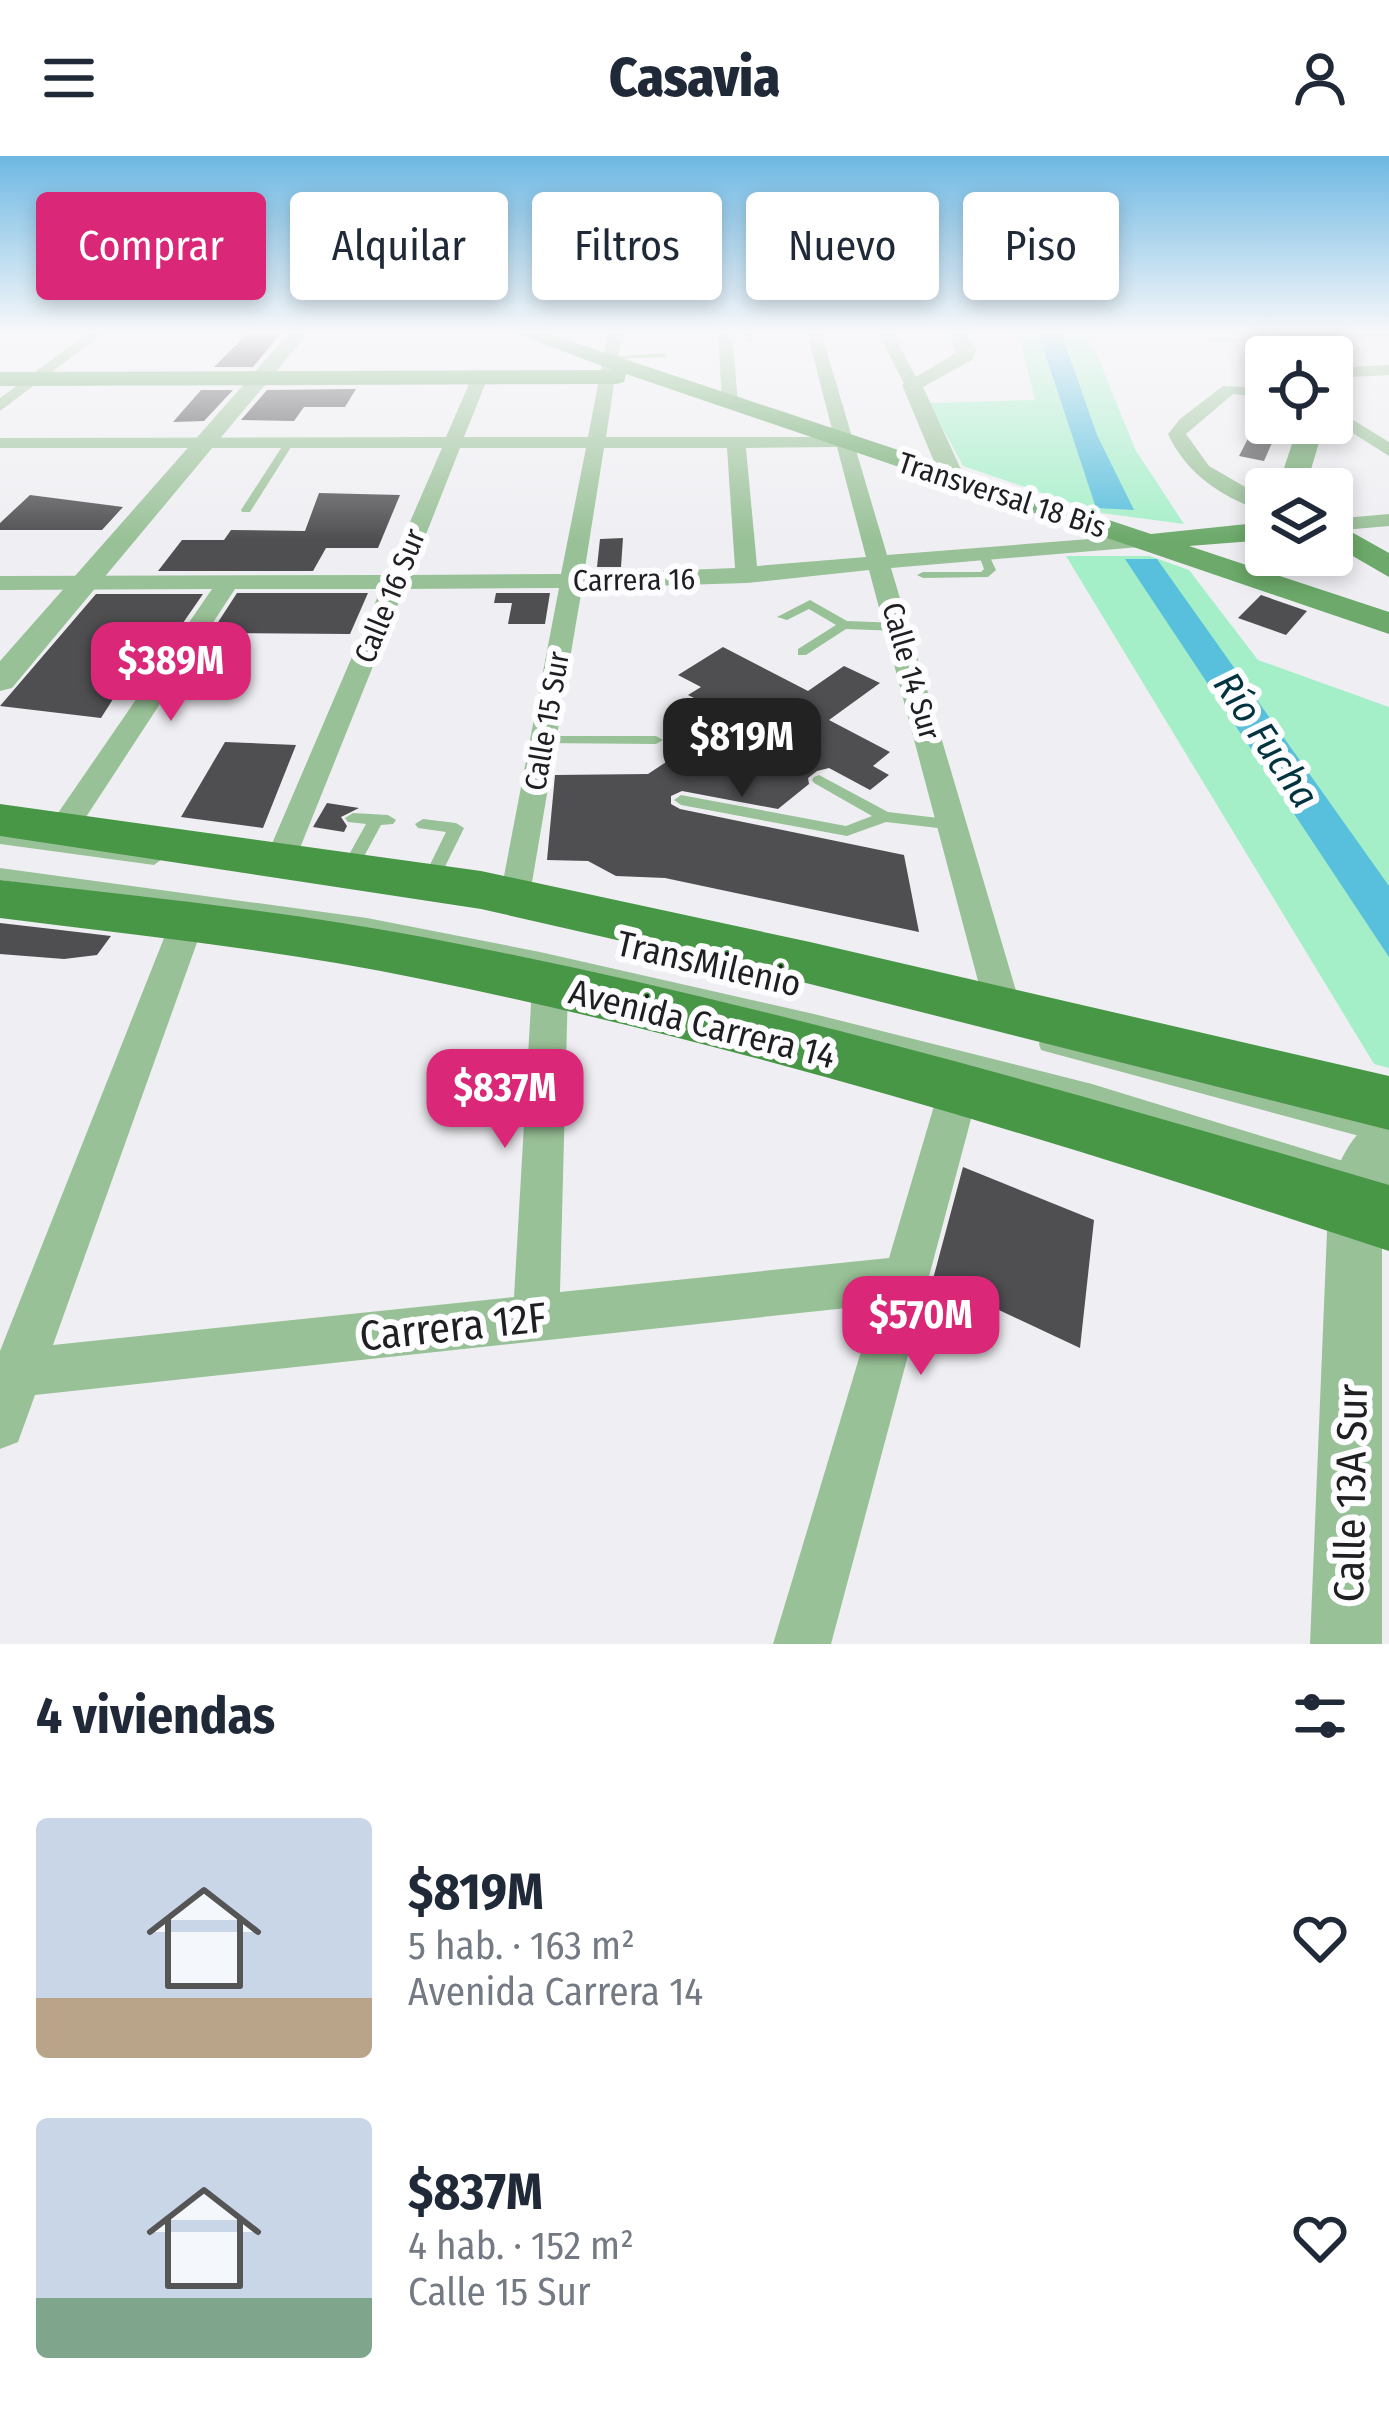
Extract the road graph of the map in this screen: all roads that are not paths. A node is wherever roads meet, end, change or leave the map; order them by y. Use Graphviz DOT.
graph roads {
  1 [pos="241,401"];
  2 [pos="469,401"];
  3 [pos="603,401"];
  4 [pos="727,401"];
  5 [pos="833,401"];
  6 [pos="919,401"];
  7 [pos="1219,401"];
  8 [pos="730,403"];
  9 [pos="1353,426"];
  10 [pos="596,442"];
  11 [pos="736,442"];
  12 [pos="0,443"];
  13 [pos="452,443"];
  14 [pos="204,444"];
  15 [pos="288,444"];
  16 [pos="1389,450"];
  17 [pos="847,452"];
  18 [pos="946,465"];
  19 [pos="1245,498"];
  20 [pos="246,510"];
  21 [pos="1245,515"];
  22 [pos="1389,520"];
  23 [pos="1353,527"];
  24 [pos="1140,541"];
  25 [pos="1353,544"];
  26 [pos="983,553"];
  27 [pos="880,560"];
  28 [pos="1381,562"];
  29 [pos="923,575"];
  30 [pos="747,576"];
  31 [pos="572,582"];
  32 [pos="0,583"];
  33 [pos="83,584"];
  34 [pos="227,584"];
  35 [pos="395,584"];
  36 [pos="783,617"];
  37 [pos="1389,624"];
  38 [pos="844,625"];
  39 [pos="898,627"];
  40 [pos="802,652"];
  41 [pos="0,681"];
  42 [pos="544,740"];
  43 [pos="656,740"];
  44 [pos="819,780"];
  45 [pos="682,800"];
  46 [pos="885,817"];
  47 [pos="0,820"];
  48 [pos="423,824"];
  49 [pos="955,825"];
  50 [pos="62,829"];
  51 [pos="300,830"];
  52 [pos="0,839"];
  53 [pos="351,843"];
  54 [pos="0,874"];
  55 [pos="430,881"];
  56 [pos="516,897"];
  57 [pos="0,898"];
  58 [pos="187,923"];
  59 [pos="550,987"];
  60 [pos="992,1022"];
  61 [pos="959,1089"];
  62 [pos="1389,1103"];
  63 [pos="1378,1177"];
  64 [pos="905,1280"];
  65 [pos="536,1318"];
  66 [pos="9,1374"];
  67 [pos="0,1424"];
  68 [pos="802,1644"];
  69 [pos="1346,1644"];
  1 -- 14 [label="street"];
  2 -- 13 [label="street, Calle 16 Sur"];
  3 -- 10 [label="street, Calle 15 Sur"];
  4 -- 8 [label="main road, Transversal 18 Bis"];
  5 -- 17 [label="street, Calle 14 Sur"];
  6 -- 18 [label="street"];
  7 -- 19 [label="street"];
  8 -- 17 [label="main road, Transversal 18 Bis"];
  9 -- 16 [label="street"];
  10 -- 11 [label="street"];
  10 -- 13 [label="street"];
  10 -- 31 [label="street, Calle 15 Sur"];
  11 -- 17 [label="street"];
  11 -- 30 [label="street"];
  12 -- 14 [label="street"];
  13 -- 15 [label="street"];
  13 -- 35 [label="street, Calle 16 Sur"];
  14 -- 15 [label="street"];
  14 -- 33 [label="street"];
  15 -- 20 [label="lane"];
  17 -- 18 [label="main road, Transversal 18 Bis"];
  17 -- 27 [label="street, Calle 14 Sur"];
  18 -- 24 [label="main road, Transversal 18 Bis"];
  21 -- 24 [label="main road, Carrera 16"];
  22 -- 23 [label="street"];
  24 -- 26 [label="street, Carrera 16"];
  24 -- 37 [label="main road, Transversal 18 Bis"];
  25 -- 28 [label="main road"];
  26 -- 27 [label="street, Carrera 16"];
  26 -- 29 [label="lane"];
  27 -- 30 [label="street, Carrera 16"];
  27 -- 39 [label="street, Calle 14 Sur"];
  30 -- 31 [label="street, Carrera 16"];
  31 -- 35 [label="street, Carrera 16"];
  31 -- 42 [label="street, Calle 15 Sur"];
  32 -- 33 [label="street, Carrera 16"];
  33 -- 34 [label="street, Carrera 16"];
  33 -- 41 [label="street"];
  34 -- 35 [label="street, Carrera 16"];
  34 -- 50 [label="street"];
  35 -- 51 [label="street, Calle 16 Sur"];
  36 -- 38 [label="lane"];
  38 -- 39 [label="lane"];
  38 -- 40 [label="lane"];
  39 -- 49 [label="street, Calle 14 Sur"];
  42 -- 43 [label="lane"];
  42 -- 56 [label="street, Calle 15 Sur"];
  44 -- 46 [label="lane"];
  45 -- 46 [label="lane"];
  46 -- 49 [label="lane"];
  47 -- 50 [label="main road"];
  48 -- 55 [label="lane"];
  49 -- 60 [label="street, Calle 14 Sur"];
  50 -- 51 [label="main road"];
  51 -- 53 [label="main road"];
  52 -- 60 [label="lane, TransMilenio"];
  53 -- 53 [label="lane"];
  53 -- 55 [label="main road"];
  54 -- 63 [label="lane, TransMilenio"];
  55 -- 56 [label="main road"];
  56 -- 60 [label="main road"];
  57 -- 58 [label="main road, Avenida Carrera 14"];
  58 -- 59 [label="main road, Avenida Carrera 14"];
  58 -- 66 [label="street"];
  59 -- 61 [label="main road, Avenida Carrera 14"];
  59 -- 65 [label="street"];
  60 -- 62 [label="main road"];
  60 -- 63 [label="lane, TransMilenio"];
  61 -- 63 [label="main road, Avenida Carrera 14"];
  61 -- 64 [label="street"];
  63 -- 69 [label="street, Calle 13A Sur"];
  64 -- 65 [label="street, Carrera 12F"];
  64 -- 68 [label="street"];
  65 -- 66 [label="street, Carrera 12F"];
  66 -- 67 [label="street"];
}
